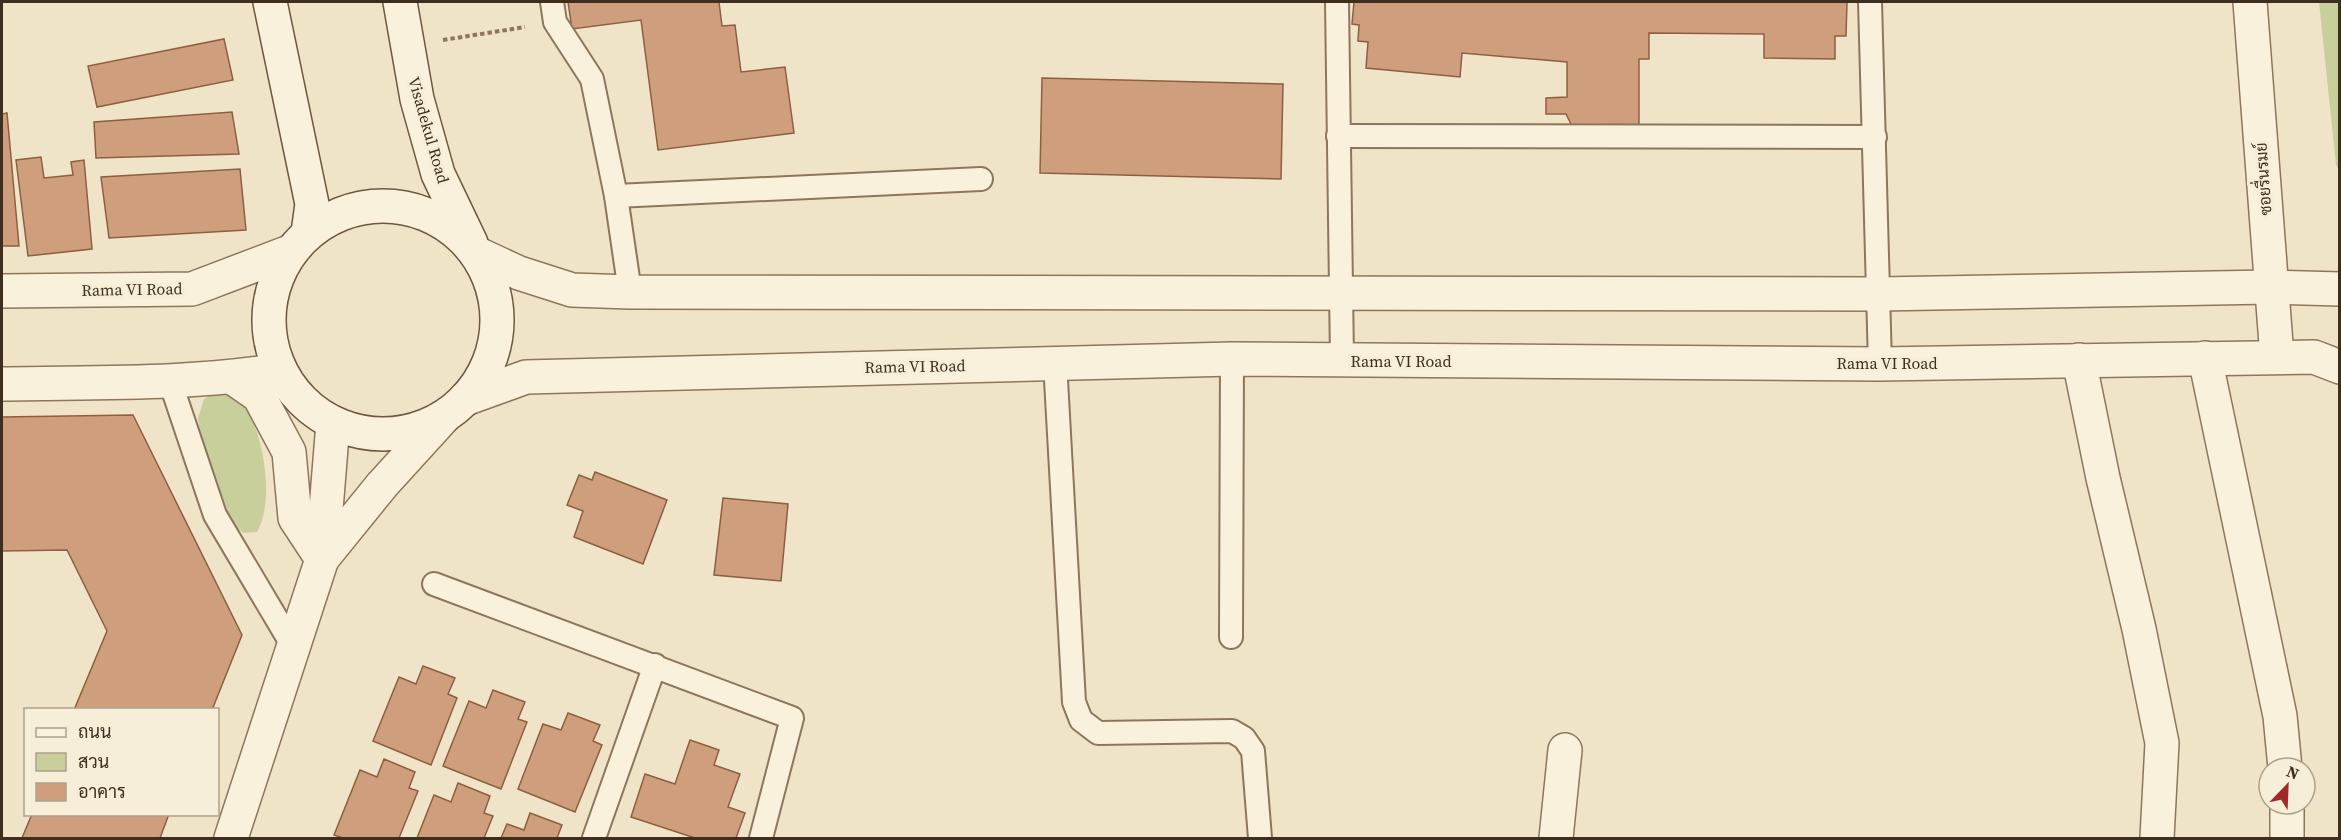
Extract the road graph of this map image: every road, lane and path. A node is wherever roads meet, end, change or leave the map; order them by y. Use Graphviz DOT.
graph roads {
  1 [pos="270,2"];
  2 [pos="400,2"];
  3 [pos="1337,2"];
  4 [pos="1870,2"];
  5 [pos="2250,2"];
  6 [pos="553,12"];
  7 [pos="407,45"];
  8 [pos="1338,136"];
  9 [pos="1875,137"];
  10 [pos="981,179"];
  11 [pos="616,196"];
  12 [pos="300,242"];
  13 [pos="476,253"];
  14 [pos="2271,287"];
  15 [pos="2340,289"];
  16 [pos="2,291"];
  17 [pos="630,292"];
  18 [pos="1340,293"];
  19 [pos="1879,294"];
  20 [pos="2277,357"];
  21 [pos="2205,358"];
  22 [pos="1232,359"];
  23 [pos="1342,360"];
  24 [pos="2079,360"];
  25 [pos="1055,362"];
  26 [pos="1880,364"];
  27 [pos="2340,367"];
  28 [pos="280,370"];
  29 [pos="233,378"];
  30 [pos="170,381"];
  31 [pos="2,384"];
  32 [pos="454,408"];
  33 [pos="333,423"];
  34 [pos="322,559"];
  35 [pos="434,584"];
  36 [pos="1231,637"];
  37 [pos="294,648"];
  38 [pos="655,665"];
  39 [pos="1565,750"];
  40 [pos="2284,756"];
  41 [pos="2287,816"];
  42 [pos="231,838"];
  43 [pos="594,838"];
  44 [pos="760,838"];
  45 [pos="1260,838"];
  46 [pos="1556,838"];
  47 [pos="2157,838"];
  48 [pos="2287,838"];
  1 -- 12 [label="street"];
  2 -- 7 [label="street, Visadekul Road"];
  3 -- 8 [label="lane"];
  4 -- 9 [label="lane"];
  5 -- 14 [label="street, ซอยรื่นรมย์"];
  6 -- 7 [label="path"];
  6 -- 11 [label="lane"];
  7 -- 13 [label="street, Visadekul Road"];
  8 -- 9 [label="lane"];
  8 -- 18 [label="lane"];
  9 -- 19 [label="lane"];
  10 -- 11 [label="lane"];
  11 -- 17 [label="lane"];
  12 -- 13 [label="street, Rama VI Road"];
  12 -- 16 [label="street, Rama VI Road"];
  12 -- 28 [label="street, Rama VI Road"];
  13 -- 17 [label="street"];
  13 -- 32 [label="street, Visadekul Road"];
  14 -- 15 [label="street"];
  14 -- 19 [label="street"];
  14 -- 20 [label="street, ซอยรื่นรมย์"];
  17 -- 18 [label="street"];
  18 -- 19 [label="street"];
  18 -- 23 [label="lane"];
  19 -- 26 [label="lane"];
  20 -- 21 [label="street, Rama VI Road"];
  20 -- 27 [label="street, Rama VI Road"];
  21 -- 24 [label="street, Rama VI Road"];
  21 -- 40 [label="street"];
  22 -- 23 [label="street, Rama VI Road"];
  22 -- 25 [label="street, Rama VI Road"];
  22 -- 36 [label="lane"];
  23 -- 26 [label="street, Rama VI Road"];
  24 -- 26 [label="street, Rama VI Road"];
  24 -- 47 [label="street"];
  25 -- 32 [label="street, Rama VI Road"];
  25 -- 45 [label="lane"];
  28 -- 29 [label="street"];
  28 -- 33 [label="street, Rama VI Road"];
  29 -- 30 [label="street"];
  29 -- 34 [label="street"];
  30 -- 31 [label="street"];
  30 -- 37 [label="lane"];
  32 -- 33 [label="street, Rama VI Road"];
  32 -- 34 [label="street, Visadekul Road"];
  33 -- 34 [label="street"];
  34 -- 37 [label="street"];
  35 -- 38 [label="lane"];
  37 -- 42 [label="street"];
  38 -- 43 [label="lane"];
  38 -- 44 [label="lane"];
  39 -- 46 [label="street"];
  41 -- 48 [label="street"];
}
